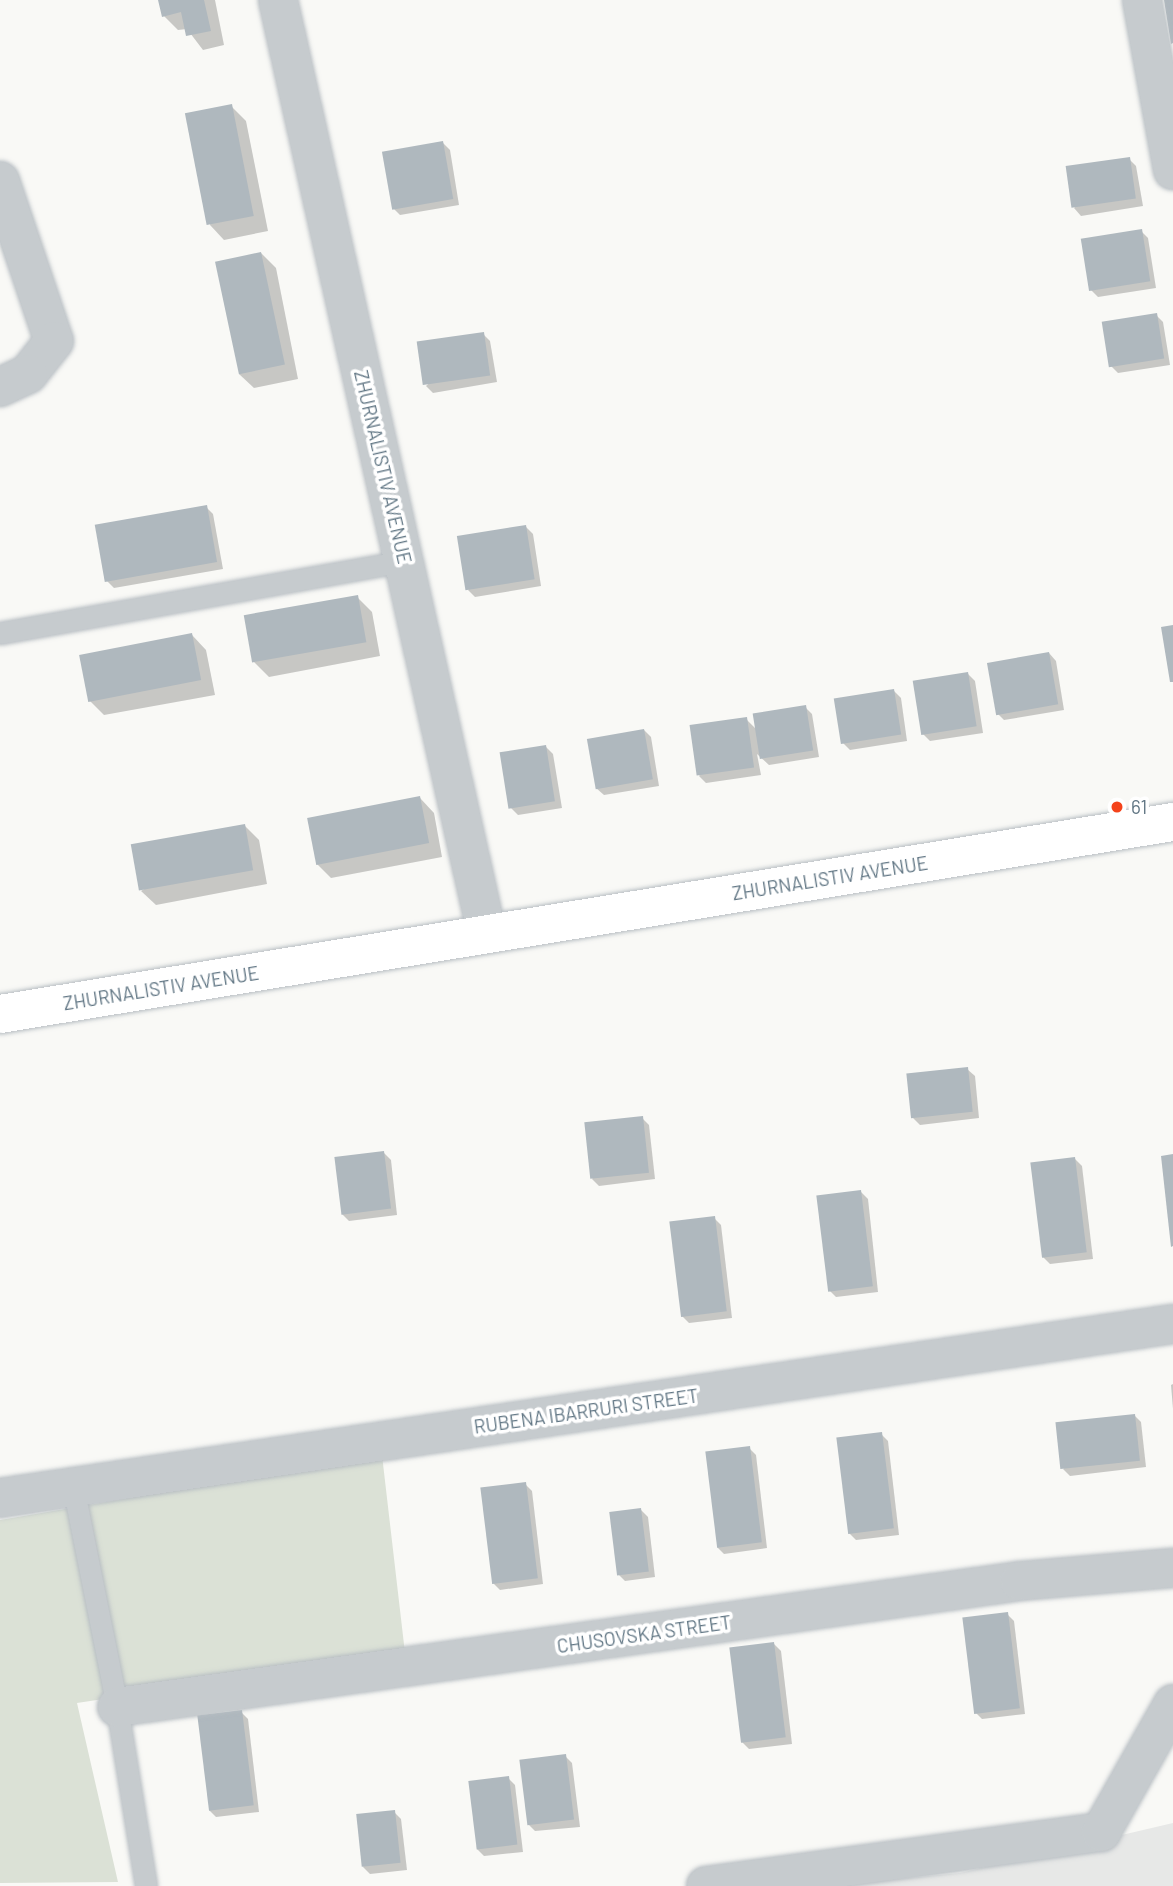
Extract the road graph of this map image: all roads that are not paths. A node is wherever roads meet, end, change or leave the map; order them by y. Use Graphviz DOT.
graph roads {
  1 [pos="278,0"];
  2 [pos="1142,0"];
  3 [pos="1173,170"];
  4 [pos="0,181"];
  5 [pos="0,387"];
  6 [pos="404,561"];
  7 [pos="0,633"];
  8 [pos="1173,821"];
  9 [pos="487,934"];
  10 [pos="0,1014"];
  11 [pos="1173,1324"];
  12 [pos="72,1486"];
  13 [pos="0,1499"];
  14 [pos="1173,1568"];
  15 [pos="1173,1704"];
  16 [pos="117,1707"];
  17 [pos="146,1886"];
  18 [pos="706,1886"];
  1 -- 6 [label="street, ZHURNALISTIV AVENUE"];
  2 -- 3 [label="street"];
  4 -- 5 [label="street"];
  6 -- 7 [label="lane"];
  6 -- 9 [label="street, ZHURNALISTIV AVENUE"];
  8 -- 9 [label="main road, ZHURNALISTIV AVENUE"];
  9 -- 10 [label="main road, ZHURNALISTIV AVENUE"];
  11 -- 12 [label="street, RUBENA IBARRURI STREET"];
  12 -- 13 [label="street, RUBENA IBARRURI STREET"];
  12 -- 16 [label="lane"];
  14 -- 16 [label="street, CHUSOVSKA STREET"];
  15 -- 18 [label="street"];
  16 -- 17 [label="lane"];
}
